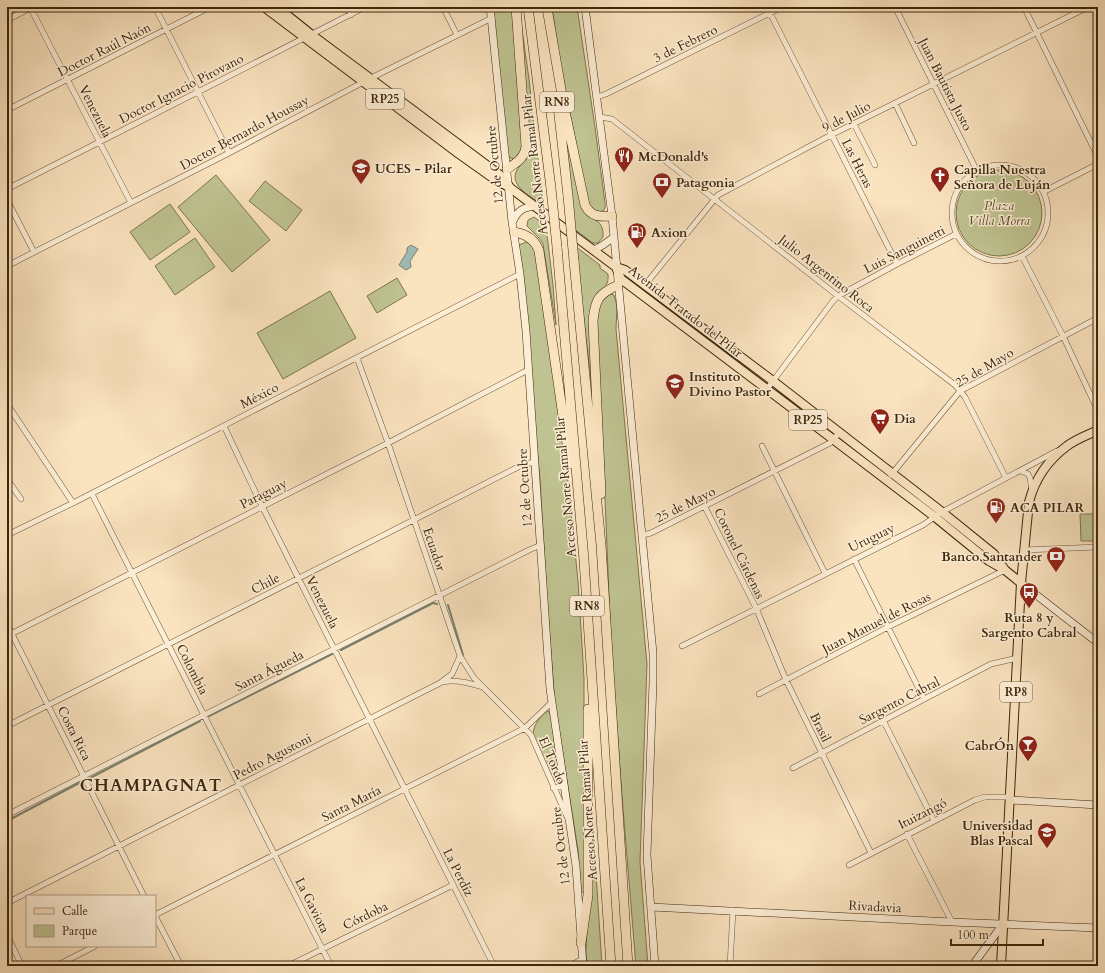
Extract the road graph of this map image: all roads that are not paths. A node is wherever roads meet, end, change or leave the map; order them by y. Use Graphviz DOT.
graph roads {
  1 [pos="31,7"];
  2 [pos="155,7"];
  3 [pos="210,7"];
  4 [pos="264,7"];
  5 [pos="277,7"];
  6 [pos="347,7"];
  7 [pos="365,7"];
  8 [pos="443,7"];
  9 [pos="490,7"];
  10 [pos="516,7"];
  11 [pos="528,7"];
  12 [pos="547,7"];
  13 [pos="586,7"];
  14 [pos="767,7"];
  15 [pos="782,7"];
  16 [pos="895,7"];
  17 [pos="1024,7"];
  18 [pos="1088,7"];
  19 [pos="770,13"];
  20 [pos="351,14"];
  21 [pos="492,18"];
  22 [pos="7,20"];
  23 [pos="166,29"];
  24 [pos="1037,32"];
  25 [pos="457,35"];
  26 [pos="308,36"];
  27 [pos="371,78"];
  28 [pos="68,79"];
  29 [pos="363,82"];
  30 [pos="934,83"];
  31 [pos="198,92"];
  32 [pos="597,96"];
  33 [pos="895,103"];
  34 [pos="7,110"];
  35 [pos="600,116"];
  36 [pos="854,124"];
  37 [pos="831,135"];
  38 [pos="100,142"];
  39 [pos="914,143"];
  40 [pos="229,153"];
  41 [pos="1098,157"];
  42 [pos="1098,164"];
  43 [pos="875,165"];
  44 [pos="507,169"];
  45 [pos="977,171"];
  46 [pos="509,187"];
  47 [pos="7,189"];
  48 [pos="1042,192"];
  49 [pos="715,199"];
  50 [pos="7,200"];
  51 [pos="131,203"];
  52 [pos="536,206"];
  53 [pos="612,216"];
  54 [pos="512,222"];
  55 [pos="514,232"];
  56 [pos="956,234"];
  57 [pos="614,237"];
  58 [pos="594,250"];
  59 [pos="34,252"];
  60 [pos="1022,256"];
  61 [pos="897,264"];
  62 [pos="7,266"];
  63 [pos="616,267"];
  64 [pos="520,274"];
  65 [pos="618,285"];
  66 [pos="646,285"];
  67 [pos="838,296"];
  68 [pos="1098,318"];
  69 [pos="1062,336"];
  70 [pos="357,358"];
  71 [pos="528,370"];
  72 [pos="773,381"];
  73 [pos="767,389"];
  74 [pos="960,391"];
  75 [pos="7,404"];
  76 [pos="1098,411"];
  77 [pos="224,426"];
  78 [pos="1098,430"];
  79 [pos="840,432"];
  80 [pos="834,440"];
  81 [pos="388,443"];
  82 [pos="1068,445"];
  83 [pos="762,446"];
  84 [pos="534,462"];
  85 [pos="774,471"];
  86 [pos="1021,471"];
  87 [pos="892,474"];
  88 [pos="1006,478"];
  89 [pos="7,479"];
  90 [pos="887,481"];
  91 [pos="1032,492"];
  92 [pos="92,494"];
  93 [pos="21,499"];
  94 [pos="73,503"];
  95 [pos="262,506"];
  96 [pos="705,507"];
  97 [pos="938,514"];
  98 [pos="413,520"];
  99 [pos="7,535"];
  100 [pos="642,535"];
  101 [pos="541,545"];
  102 [pos="601,545"];
  103 [pos="1098,547"];
  104 [pos="1024,550"];
  105 [pos="854,559"];
  106 [pos="584,560"];
  107 [pos="1005,570"];
  108 [pos="131,573"];
  109 [pos="825,573"];
  110 [pos="299,578"];
  111 [pos="1021,583"];
  112 [pos="440,594"];
  113 [pos="756,608"];
  114 [pos="7,624"];
  115 [pos="888,627"];
  116 [pos="9,634"];
  117 [pos="1098,643"];
  118 [pos="168,645"];
  119 [pos="682,646"];
  120 [pos="334,649"];
  121 [pos="460,656"];
  122 [pos="1018,658"];
  123 [pos="455,669"];
  124 [pos="468,669"];
  125 [pos="591,671"];
  126 [pos="786,680"];
  127 [pos="460,682"];
  128 [pos="440,683"];
  129 [pos="483,687"];
  130 [pos="758,694"];
  131 [pos="924,699"];
  132 [pos="552,702"];
  133 [pos="49,705"];
  134 [pos="204,715"];
  135 [pos="370,718"];
  136 [pos="883,720"];
  137 [pos="7,726"];
  138 [pos="525,728"];
  139 [pos="821,752"];
  140 [pos="792,768"];
  141 [pos="84,776"];
  142 [pos="239,785"];
  143 [pos="564,786"];
  144 [pos="405,788"];
  145 [pos="553,788"];
  146 [pos="1010,798"];
  147 [pos="1098,805"];
  148 [pos="7,815"];
  149 [pos="934,821"];
  150 [pos="570,824"];
  151 [pos="907,834"];
  152 [pos="119,846"];
  153 [pos="871,853"];
  154 [pos="274,854"];
  155 [pos="849,865"];
  156 [pos="453,885"];
  157 [pos="144,895"];
  158 [pos="7,903"];
  159 [pos="650,906"];
  160 [pos="733,910"];
  161 [pos="156,915"];
  162 [pos="156,918"];
  163 [pos="952,922"];
  164 [pos="1003,924"];
  165 [pos="1098,928"];
  166 [pos="7,935"];
  167 [pos="581,943"];
  168 [pos="93,947"];
  169 [pos="323,949"];
  170 [pos="583,963"];
  171 [pos="22,966"];
  172 [pos="56,966"];
  173 [pos="181,966"];
  174 [pos="288,966"];
  175 [pos="331,966"];
  176 [pos="494,966"];
  177 [pos="569,966"];
  178 [pos="611,966"];
  179 [pos="629,966"];
  180 [pos="655,966"];
  181 [pos="730,966"];
  182 [pos="972,966"];
  183 [pos="1001,966"];
  1 -- 22 [label="street"];
  1 -- 28 [label="street, Venezuela"];
  2 -- 23 [label="street"];
  3 -- 23 [label="street, Doctor Raúl Naón"];
  4 -- 26 [label="main road, RP25"];
  5 -- 26 [label="main road, RP25"];
  6 -- 20 [label="street"];
  7 -- 20 [label="street, Doctor Ignacio Pirovano"];
  8 -- 25 [label="street"];
  9 -- 21 [label="street, 12 de Octubre"];
  10 -- 44 [label="highway"];
  11 -- 106 [label="highway, Acceso Norte Ramal Pilar / RN8, bridge"];
  12 -- 53 [label="highway"];
  12 -- 102 [label="highway, RN8, bridge"];
  13 -- 32 [label="street"];
  14 -- 19 [label="street, Las Heras"];
  15 -- 19 [label="street, 3 de Febrero"];
  16 -- 30 [label="street, Juan Bautista Justo"];
  17 -- 24 [label="street"];
  18 -- 24 [label="street, 9 de Julio"];
  19 -- 32 [label="street, 3 de Febrero"];
  19 -- 37 [label="street, Las Heras"];
  20 -- 26 [label="street, Doctor Ignacio Pirovano"];
  21 -- 25 [label="street, Doctor Bernardo Houssay"];
  21 -- 44 [label="street, 12 de Octubre"];
  23 -- 28 [label="street, Doctor Raúl Naón"];
  23 -- 31 [label="street"];
  24 -- 30 [label="street, 9 de Julio"];
  24 -- 41 [label="street"];
  25 -- 27 [label="street, Doctor Bernardo Houssay"];
  26 -- 27 [label="main road, RP25"];
  26 -- 29 [label="main road, RP25"];
  26 -- 31 [label="street, Doctor Ignacio Pirovano"];
  27 -- 29 [label="street, Doctor Bernardo Houssay"];
  27 -- 46 [label="main road, RP25"];
  28 -- 34 [label="street, Doctor Raúl Naón"];
  28 -- 38 [label="street, Venezuela"];
  29 -- 40 [label="street, Doctor Bernardo Houssay"];
  29 -- 46 [label="main road, RP25"];
  30 -- 33 [label="street, 9 de Julio"];
  30 -- 45 [label="street, Juan Bautista Justo"];
  31 -- 38 [label="street, Doctor Ignacio Pirovano"];
  31 -- 40 [label="street"];
  32 -- 35 [label="street"];
  33 -- 36 [label="street, 9 de Julio"];
  33 -- 39 [label="street"];
  35 -- 49 [label="street, Julio Argentino Roca"];
  35 -- 53 [label="street"];
  36 -- 37 [label="street, 9 de Julio"];
  36 -- 43 [label="street"];
  37 -- 49 [label="street, 9 de Julio"];
  37 -- 61 [label="street, Las Heras"];
  38 -- 47 [label="street, Doctor Ignacio Pirovano"];
  38 -- 51 [label="street, Venezuela"];
  40 -- 51 [label="street, Doctor Bernardo Houssay"];
  42 -- 48 [label="street"];
  44 -- 46 [label="street, 12 de Octubre"];
  45 -- 48 [label="street"];
  45 -- 56 [label="street"];
  46 -- 52 [label="main road, RP25"];
  46 -- 54 [label="street, 12 de Octubre"];
  48 -- 60 [label="street"];
  49 -- 66 [label="street, 9 de Julio"];
  49 -- 67 [label="street, Julio Argentino Roca"];
  50 -- 59 [label="street"];
  51 -- 59 [label="street, Doctor Bernardo Houssay"];
  52 -- 54 [label="street"];
  52 -- 58 [label="main road, RP25"];
  53 -- 57 [label="street"];
  54 -- 55 [label="street, 12 de Octubre"];
  55 -- 64 [label="street, 12 de Octubre"];
  55 -- 106 [label="highway"];
  56 -- 60 [label="street"];
  56 -- 61 [label="street, Luis Sanguinetti"];
  57 -- 58 [label="street"];
  57 -- 63 [label="street"];
  58 -- 63 [label="main road, RP25"];
  59 -- 62 [label="street, Doctor Bernardo Houssay"];
  60 -- 69 [label="street"];
  61 -- 67 [label="street, Luis Sanguinetti"];
  63 -- 65 [label="street"];
  63 -- 66 [label="main road, Avenida Tratado del Pilar / RP25"];
  63 -- 73 [label="main road, Avenida Tratado del Pilar / RP25"];
  64 -- 70 [label="street, México"];
  64 -- 71 [label="street, 12 de Octubre"];
  65 -- 100 [label="street"];
  65 -- 102 [label="highway"];
  66 -- 72 [label="main road, Avenida Tratado del Pilar / RP25"];
  67 -- 72 [label="street, Luis Sanguinetti"];
  67 -- 74 [label="street, Julio Argentino Roca"];
  68 -- 69 [label="street, 25 de Mayo"];
  69 -- 74 [label="street, 25 de Mayo"];
  69 -- 76 [label="street"];
  70 -- 77 [label="street, México"];
  70 -- 81 [label="street, Ecuador"];
  71 -- 81 [label="street, Paraguay"];
  71 -- 84 [label="street, 12 de Octubre"];
  72 -- 73 [label="street, Luis Sanguinetti"];
  72 -- 79 [label="main road, Avenida Tratado del Pilar / RP25"];
  73 -- 80 [label="main road, Avenida Tratado del Pilar / RP25"];
  74 -- 87 [label="street, 25 de Mayo"];
  74 -- 88 [label="street, Julio Argentino Roca"];
  75 -- 94 [label="street"];
  77 -- 92 [label="street, México"];
  77 -- 95 [label="street, Venezuela"];
  78 -- 82 [label="main road, Uruguay / RP8"];
  79 -- 80 [label="street, 25 de Mayo"];
  79 -- 87 [label="main road, Avenida Tratado del Pilar / RP25"];
  80 -- 85 [label="street, 25 de Mayo"];
  80 -- 90 [label="main road, Avenida Tratado del Pilar / RP25"];
  81 -- 95 [label="street, Paraguay"];
  81 -- 98 [label="street, Ecuador"];
  82 -- 86 [label="street, Uruguay"];
  82 -- 91 [label="main road, Uruguay / RP8"];
  83 -- 85 [label="street"];
  84 -- 98 [label="street, Chile"];
  84 -- 101 [label="street, 12 de Octubre"];
  85 -- 96 [label="street, 25 de Mayo"];
  85 -- 109 [label="street"];
  86 -- 88 [label="street, Uruguay"];
  86 -- 91 [label="street"];
  87 -- 90 [label="street, 25 de Mayo"];
  87 -- 97 [label="main road, Avenida Tratado del Pilar / RP25"];
  88 -- 97 [label="street, Uruguay"];
  89 -- 93 [label="street"];
  90 -- 97 [label="main road, Avenida Tratado del Pilar / RP25"];
  91 -- 104 [label="main road, RP8"];
  92 -- 94 [label="street, México"];
  92 -- 108 [label="street, Colombia"];
  94 -- 99 [label="street, México"];
  95 -- 108 [label="street, Paraguay"];
  95 -- 110 [label="street, Venezuela"];
  96 -- 100 [label="street, 25 de Mayo"];
  96 -- 113 [label="street, Coronel Cárdenas"];
  97 -- 105 [label="street, Uruguay"];
  97 -- 107 [label="main road, Avenida Tratado del Pilar / RP25"];
  98 -- 110 [label="street, Chile"];
  98 -- 112 [label="street, Ecuador"];
  100 -- 159 [label="street"];
  101 -- 112 [label="street, Santa Águeda"];
  101 -- 132 [label="street, 12 de Octubre"];
  102 -- 179 [label="highway, RN8"];
  103 -- 104 [label="street"];
  104 -- 111 [label="main road, RP8"];
  105 -- 109 [label="street, Uruguay"];
  105 -- 115 [label="street"];
  106 -- 125 [label="highway, Acceso Norte Ramal Pilar / RN8"];
  107 -- 111 [label="main road, Avenida Tratado del Pilar / RP25"];
  107 -- 115 [label="street, Juan Manuel de Rosas"];
  108 -- 116 [label="street, Paraguay"];
  108 -- 118 [label="street, Colombia"];
  109 -- 113 [label="street, Uruguay"];
  110 -- 118 [label="street, Chile"];
  110 -- 120 [label="street, Venezuela"];
  111 -- 117 [label="street, RP25"];
  111 -- 122 [label="main road, RP8"];
  112 -- 120 [label="street, Santa Águeda"];
  112 -- 121 [label="street, Ecuador"];
  113 -- 119 [label="street, Uruguay"];
  113 -- 126 [label="street, Brasil"];
  114 -- 116 [label="street, Costa Rica"];
  115 -- 126 [label="street, Juan Manuel de Rosas"];
  115 -- 131 [label="street"];
  116 -- 133 [label="street, Costa Rica"];
  118 -- 133 [label="street, Chile"];
  118 -- 134 [label="street, Colombia"];
  120 -- 134 [label="street, Santa Águeda"];
  120 -- 135 [label="street, Venezuela"];
  121 -- 123 [label="street, Pedro Agustoni"];
  121 -- 124 [label="street, Ecuador"];
  122 -- 131 [label="street, Sargento Cabral"];
  122 -- 146 [label="main road, RP8"];
  123 -- 124 [label="street"];
  123 -- 127 [label="street"];
  123 -- 128 [label="street, Pedro Agustoni"];
  124 -- 127 [label="street"];
  124 -- 129 [label="street, Ecuador"];
  125 -- 167 [label="highway"];
  125 -- 178 [label="highway, Acceso Norte Ramal Pilar / RN8"];
  126 -- 130 [label="street, Juan Manuel de Rosas"];
  126 -- 139 [label="street, Brasil"];
  127 -- 128 [label="street, Pedro Agustoni"];
  127 -- 129 [label="street, Pedro Agustoni"];
  128 -- 135 [label="street, Pedro Agustoni"];
  129 -- 138 [label="street, Ecuador"];
  131 -- 136 [label="street, Sargento Cabral"];
  132 -- 138 [label="street, Santa María"];
  132 -- 143 [label="street, 12 de Octubre"];
  133 -- 137 [label="street, Chile"];
  133 -- 141 [label="street, Costa Rica"];
  134 -- 141 [label="street, Santa Águeda"];
  134 -- 142 [label="street, Colombia"];
  135 -- 142 [label="street, Pedro Agustoni"];
  135 -- 144 [label="street, Venezuela"];
  136 -- 139 [label="street, Sargento Cabral"];
  136 -- 149 [label="street"];
  138 -- 144 [label="street, Santa María"];
  138 -- 145 [label="street, El Tordo"];
  139 -- 140 [label="street, Sargento Cabral"];
  139 -- 153 [label="street, Brasil"];
  141 -- 148 [label="street, Santa Águeda"];
  141 -- 152 [label="street, Costa Rica"];
  142 -- 152 [label="street, Pedro Agustoni"];
  142 -- 154 [label="street, Colombia"];
  143 -- 145 [label="street"];
  143 -- 150 [label="street, 12 de Octubre"];
  144 -- 154 [label="street, Santa María"];
  144 -- 156 [label="street, La Perdíz"];
  145 -- 150 [label="street, El Tordo"];
  146 -- 147 [label="street, Ituizangó"];
  146 -- 149 [label="street, Ituizangó"];
  146 -- 164 [label="main road, RP8"];
  149 -- 151 [label="street, Ituizangó"];
  150 -- 167 [label="street, 12 de Octubre"];
  151 -- 153 [label="street, Ituizangó"];
  151 -- 163 [label="street"];
  152 -- 157 [label="street, Costa Rica"];
  152 -- 158 [label="street, Pedro Agustoni"];
  153 -- 155 [label="street, Ituizangó"];
  154 -- 161 [label="street, Santa María"];
  154 -- 169 [label="street, La Gaviota"];
  156 -- 169 [label="street, Córdoba"];
  156 -- 176 [label="street, La Perdíz"];
  159 -- 160 [label="street, Rivadavia"];
  159 -- 180 [label="street"];
  160 -- 163 [label="street, Rivadavia"];
  160 -- 181 [label="street"];
  162 -- 173 [label="street"];
  163 -- 164 [label="street, Rivadavia"];
  164 -- 165 [label="street, Rivadavia"];
  164 -- 182 [label="street"];
  164 -- 183 [label="main road, RP8"];
  166 -- 171 [label="street"];
  167 -- 170 [label="street, 12 de Octubre"];
  168 -- 172 [label="street"];
  169 -- 174 [label="street, Córdoba"];
  169 -- 175 [label="street, La Gaviota"];
  170 -- 177 [label="street"];
}
